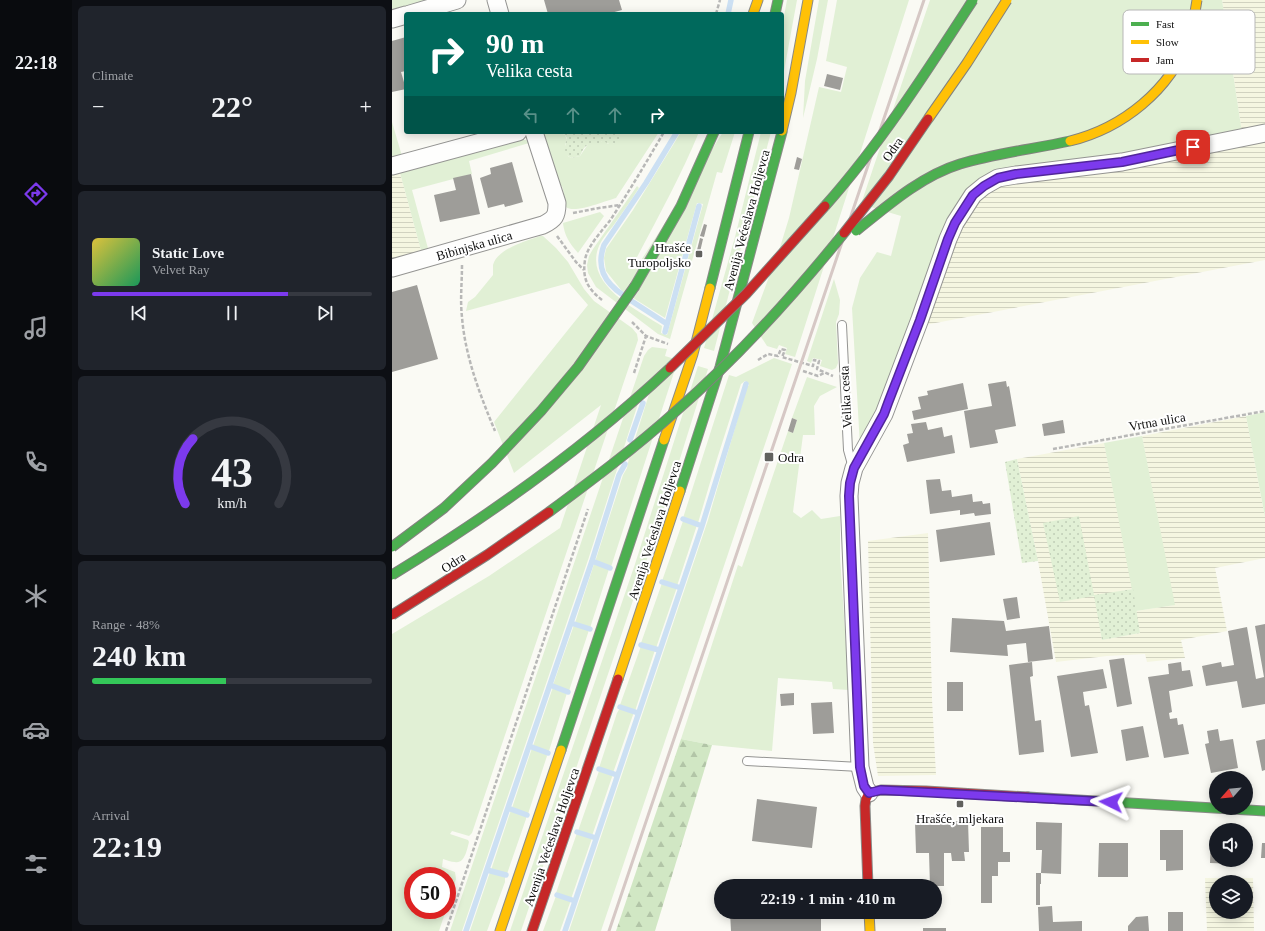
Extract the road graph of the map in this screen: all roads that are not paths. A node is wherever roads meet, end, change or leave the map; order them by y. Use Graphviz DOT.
graph roads {
  1 [pos="457,0"];
  2 [pos="496,0"];
  3 [pos="758,0"];
  4 [pos="778,0"];
  5 [pos="808,0"];
  6 [pos="972,0"];
  7 [pos="1007,0"];
  8 [pos="1197,0"];
  9 [pos="1195,10"];
  10 [pos="417,12"];
  11 [pos="499,12"];
  12 [pos="755,12"];
  13 [pos="775,12"];
  14 [pos="404,16"];
  15 [pos="392,19"];
  16 [pos="1170,74"];
  17 [pos="784,123"];
  18 [pos="1265,133"];
  19 [pos="511,134"];
  20 [pos="535,134"];
  21 [pos="713,134"];
  22 [pos="748,134"];
  23 [pos="782,134"];
  24 [pos="392,166"];
  25 [pos="822,260"];
  26 [pos="392,268"];
  27 [pos="842,324"];
  28 [pos="854,468"];
  29 [pos="392,547"];
  30 [pos="392,575"];
  31 [pos="392,615"];
  32 [pos="747,761"];
  33 [pos="860,767"];
  34 [pos="869,793"];
  35 [pos="1265,811"];
  36 [pos="868,879"];
  37 [pos="869,919"];
  38 [pos="500,931"];
  39 [pos="532,931"];
  40 [pos="870,931"];
  1 -- 10 [label="street"];
  2 -- 11 [label="street"];
  3 -- 12 [label="main road"];
  4 -- 13 [label="main road"];
  5 -- 17 [label="main road, Avenija Većeslava Holjevca"];
  6 -- 30 [label="main road, Odra, bridge"];
  7 -- 25 [label="main road, Odra, bridge"];
  8 -- 9 [label="main road, bridge"];
  14 -- 15 [label="street"];
  16 -- 25 [label="main road, bridge"];
  18 -- 28 [label="street, Velika cesta"];
  19 -- 24 [label="street"];
  20 -- 26 [label="street, Bibinjska ulica"];
  21 -- 29 [label="main road, bridge"];
  22 -- 38 [label="main road, Avenija Većeslava Holjevca"];
  23 -- 39 [label="main road, Avenija Većeslava Holjevca"];
  25 -- 31 [label="main road, Odra, bridge"];
  27 -- 28 [label="lane, Velika cesta"];
  28 -- 33 [label="street, Velika cesta"];
  32 -- 33 [label="lane"];
  33 -- 34 [label="street, Velika cesta"];
  34 -- 35 [label="main road"];
  34 -- 36 [label="main road"];
  37 -- 40 [label="main road"];
}
